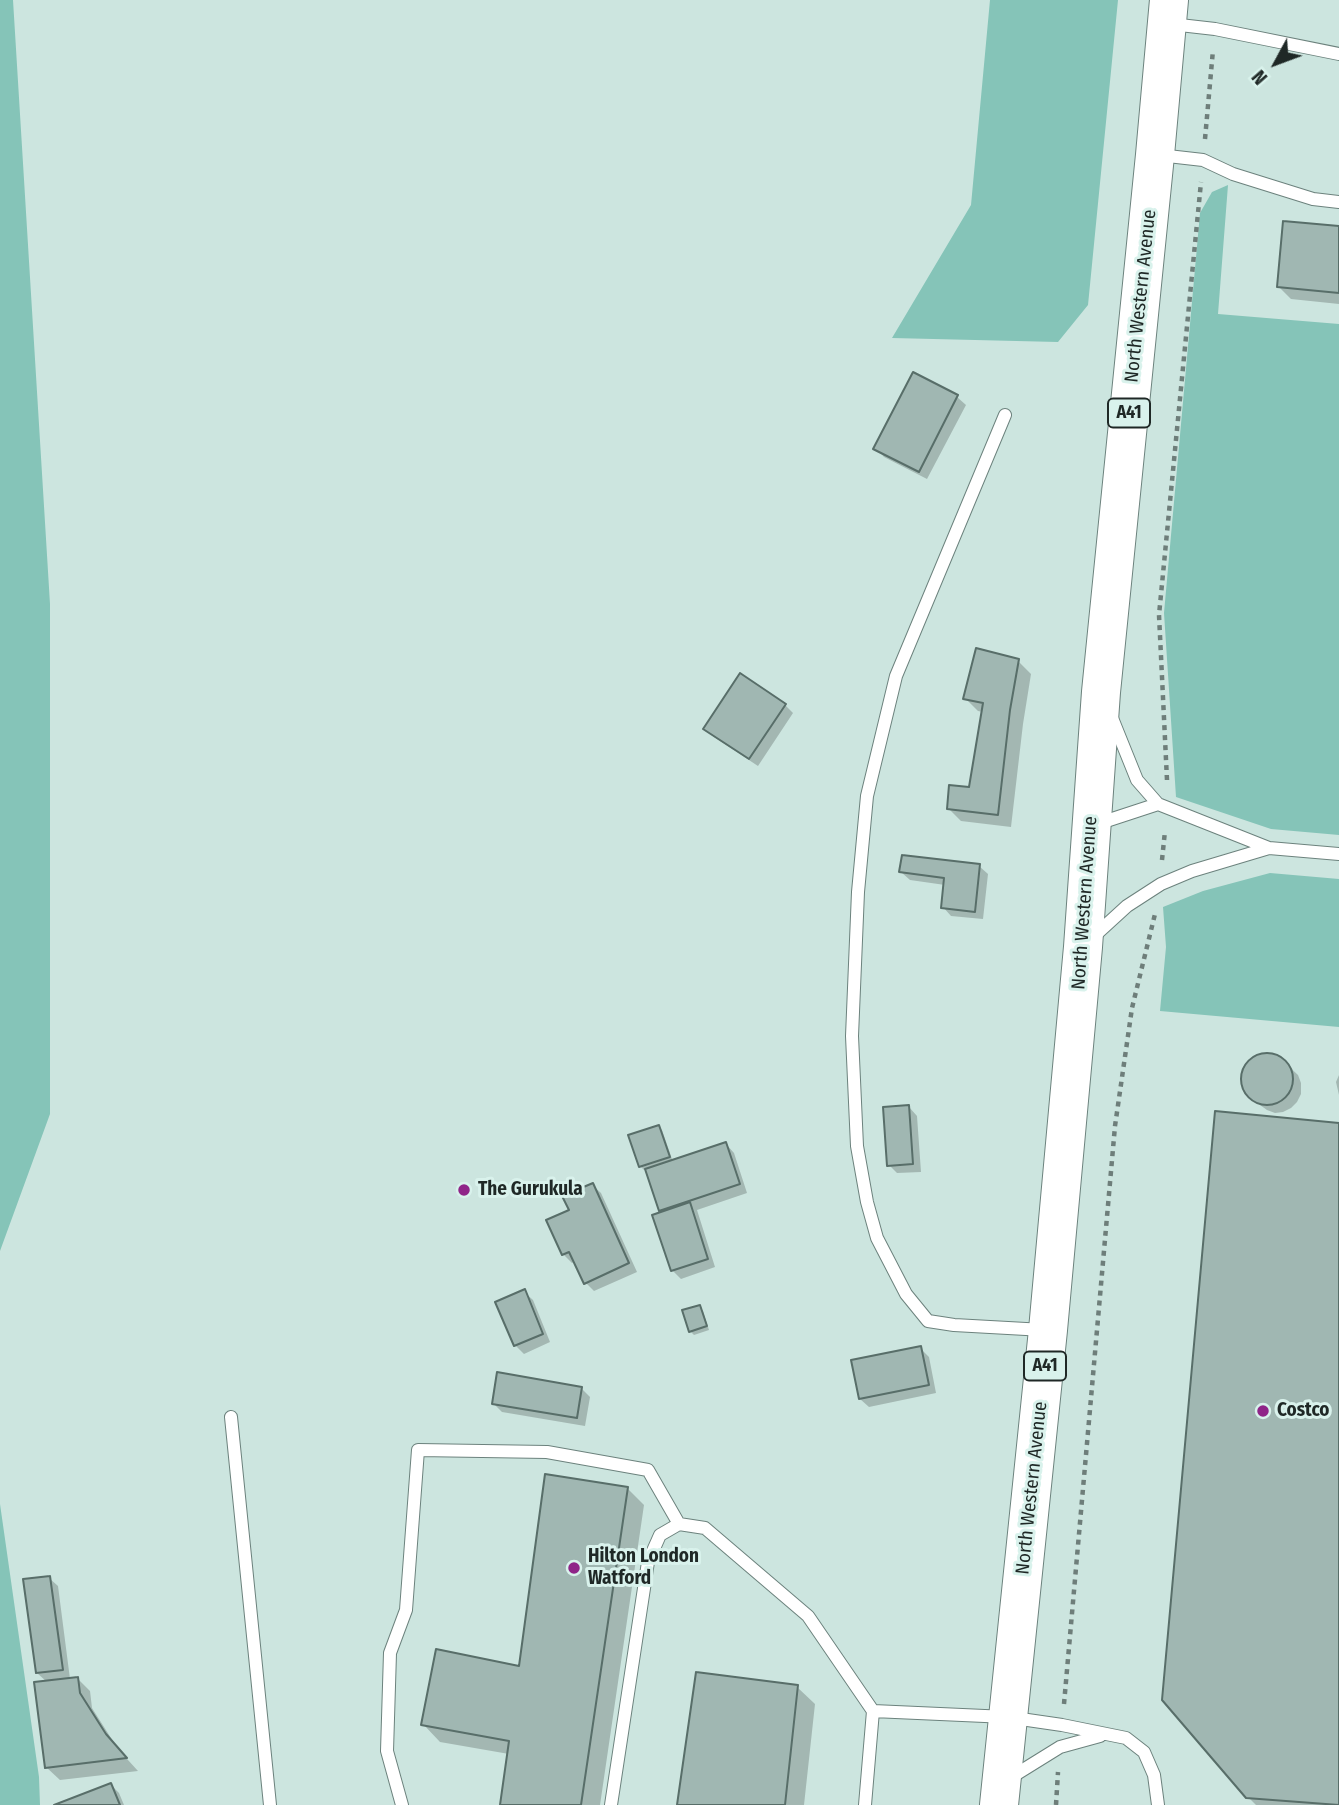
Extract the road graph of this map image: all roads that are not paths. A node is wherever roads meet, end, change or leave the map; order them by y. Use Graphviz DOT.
graph roads {
  1 [pos="1168,12"];
  2 [pos="1339,54"];
  3 [pos="1155,155"];
  4 [pos="1339,202"];
  5 [pos="1005,415"];
  6 [pos="1101,692"];
  7 [pos="1158,804"];
  8 [pos="1090,826"];
  9 [pos="1269,848"];
  10 [pos="1339,854"];
  11 [pos="1083,947"];
  12 [pos="1048,1330"];
  13 [pos="232,1417"];
  14 [pos="679,1524"];
  15 [pos="873,1711"];
  16 [pos="1007,1717"];
  17 [pos="1104,1735"];
  18 [pos="1000,1794"];
  19 [pos="270,1805"];
  20 [pos="402,1805"];
  21 [pos="611,1805"];
  22 [pos="865,1805"];
  23 [pos="1158,1805"];
  1 -- 2 [label="lane"];
  1 -- 3 [label="highway, North Western Avenue / A41"];
  3 -- 4 [label="lane"];
  3 -- 6 [label="highway, North Western Avenue / A41"];
  5 -- 12 [label="lane"];
  6 -- 7 [label="lane"];
  6 -- 8 [label="highway, North Western Avenue / A41"];
  7 -- 8 [label="lane"];
  7 -- 9 [label="lane"];
  8 -- 11 [label="highway, North Western Avenue / A41"];
  9 -- 10 [label="lane"];
  9 -- 11 [label="lane"];
  11 -- 12 [label="highway, North Western Avenue / A41"];
  12 -- 16 [label="highway, North Western Avenue / A41"];
  13 -- 19 [label="lane"];
  14 -- 15 [label="lane"];
  14 -- 20 [label="lane"];
  14 -- 21 [label="lane"];
  15 -- 16 [label="lane"];
  15 -- 22 [label="lane"];
  16 -- 17 [label="lane"];
  16 -- 18 [label="highway, North Western Avenue / A41"];
  17 -- 18 [label="lane"];
  17 -- 23 [label="lane"];
}
